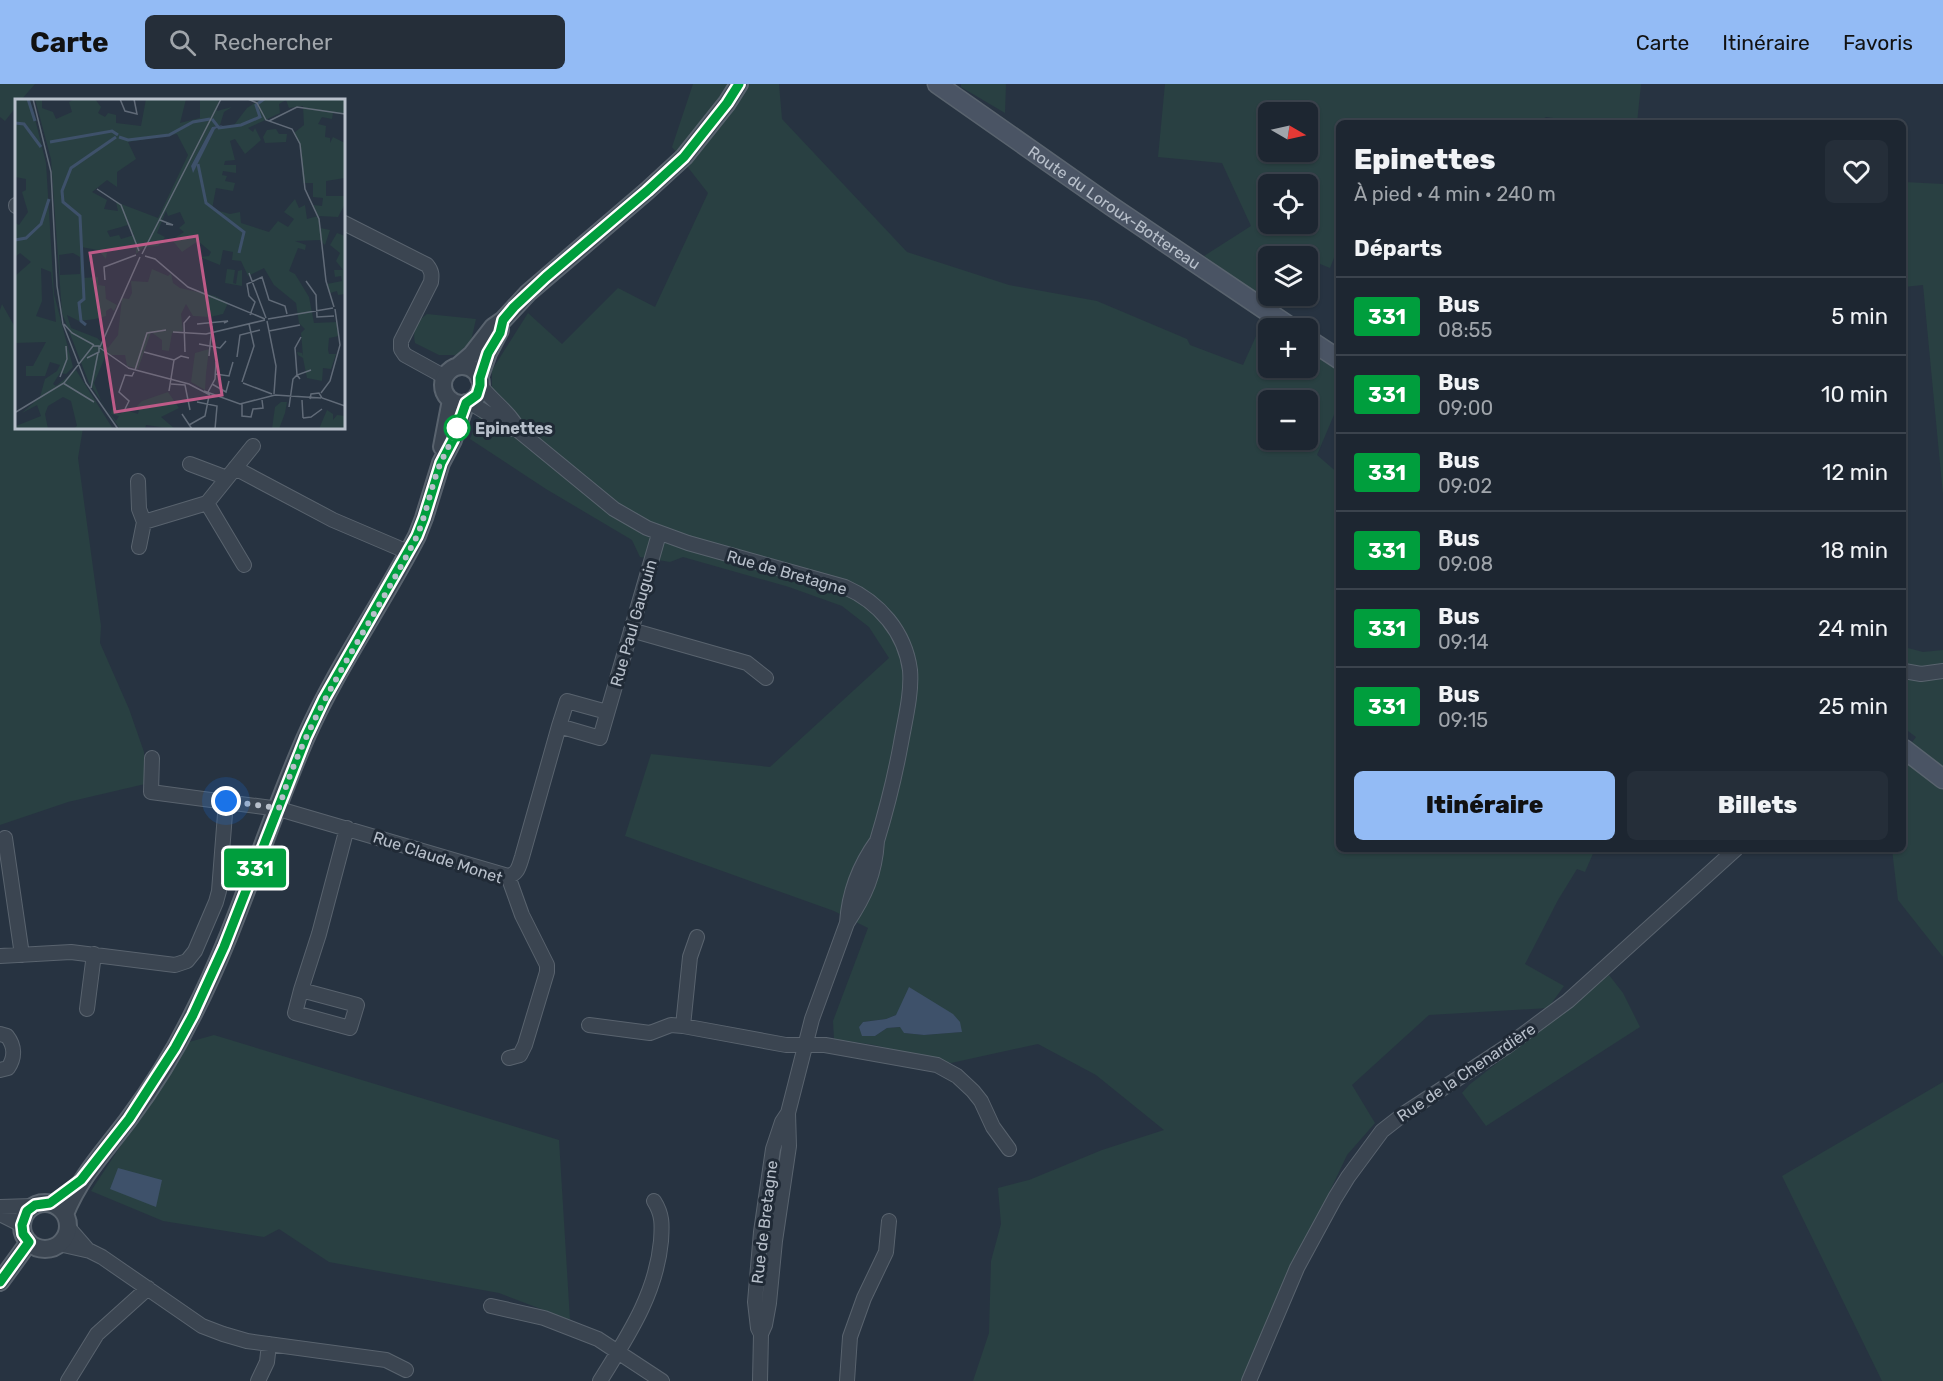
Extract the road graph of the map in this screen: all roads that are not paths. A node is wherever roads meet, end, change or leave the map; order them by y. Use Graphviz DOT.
graph roads {
  1 [pos="739,84"];
  2 [pos="937,84"];
  3 [pos="345,224"];
  4 [pos="1277,318"];
  5 [pos="503,320"];
  6 [pos="1318,346"];
  7 [pos="1336,357"];
  8 [pos="452,371"];
  9 [pos="480,381"];
  10 [pos="462,401"];
  11 [pos="519,431"];
  12 [pos="253,446"];
  13 [pos="190,464"];
  14 [pos="231,473"];
  15 [pos="138,481"];
  16 [pos="207,503"];
  17 [pos="144,522"];
  18 [pos="659,534"];
  19 [pos="139,547"];
  20 [pos="408,552"];
  21 [pos="244,565"];
  22 [pos="632,630"];
  23 [pos="1906,671"];
  24 [pos="1943,671"];
  25 [pos="766,678"];
  26 [pos="607,712"];
  27 [pos="559,726"];
  28 [pos="1906,751"];
  29 [pos="152,758"];
  30 [pos="1943,778"];
  31 [pos="226,801"];
  32 [pos="279,808"];
  33 [pos="347,828"];
  34 [pos="5,838"];
  35 [pos="1733,852"];
  36 [pos="508,876"];
  37 [pos="697,937"];
  38 [pos="94,954"];
  39 [pos="0,956"];
  40 [pos="22,956"];
  41 [pos="301,990"];
  42 [pos="87,1009"];
  43 [pos="589,1025"];
  44 [pos="683,1026"];
  45 [pos="0,1034"];
  46 [pos="805,1046"];
  47 [pos="509,1058"];
  48 [pos="0,1070"];
  49 [pos="1009,1149"];
  50 [pos="81,1180"];
  51 [pos="654,1201"];
  52 [pos="50,1203"];
  53 [pos="32,1206"];
  54 [pos="0,1207"];
  55 [pos="0,1214"];
  56 [pos="67,1221"];
  57 [pos="889,1221"];
  58 [pos="22,1225"];
  59 [pos="29,1242"];
  60 [pos="59,1244"];
  61 [pos="90,1251"];
  62 [pos="0,1282"];
  63 [pos="148,1288"];
  64 [pos="490,1306"];
  65 [pos="269,1344"];
  66 [pos="618,1352"];
  67 [pos="406,1370"];
  68 [pos="68,1381"];
  69 [pos="258,1381"];
  70 [pos="600,1381"];
  71 [pos="662,1381"];
  72 [pos="760,1381"];
  73 [pos="846,1381"];
  74 [pos="1249,1381"];
  1 -- 5 [label="street"];
  2 -- 4 [label="main road, Route du Loroux-Bottereau"];
  3 -- 8 [label="street"];
  5 -- 8 [label="street"];
  5 -- 9 [label="street"];
  6 -- 7 [label="main road"];
  8 -- 9 [label="street"];
  8 -- 10 [label="street"];
  9 -- 10 [label="street"];
  9 -- 11 [label="street, Rue de Bretagne"];
  10 -- 11 [label="street, Rue de Bretagne"];
  10 -- 20 [label="street"];
  11 -- 18 [label="street, Rue de Bretagne"];
  12 -- 14 [label="street"];
  13 -- 14 [label="street"];
  14 -- 16 [label="street"];
  14 -- 20 [label="street"];
  15 -- 17 [label="street"];
  16 -- 17 [label="street"];
  16 -- 21 [label="street"];
  17 -- 19 [label="street"];
  18 -- 22 [label="street, Rue Paul Gauguin"];
  18 -- 46 [label="street, Rue de Bretagne"];
  20 -- 32 [label="street"];
  22 -- 25 [label="street"];
  22 -- 26 [label="street, Rue Paul Gauguin"];
  23 -- 24 [label="street"];
  26 -- 27 [label="street"];
  26 -- 27 [label="street, Rue Paul Gauguin"];
  27 -- 36 [label="street"];
  28 -- 30 [label="main road"];
  29 -- 31 [label="street, Rue Claude Monet"];
  31 -- 32 [label="street, Rue Claude Monet"];
  31 -- 38 [label="street"];
  32 -- 33 [label="street, Rue Claude Monet"];
  32 -- 50 [label="street"];
  33 -- 36 [label="street, Rue Claude Monet"];
  33 -- 41 [label="street"];
  34 -- 40 [label="street"];
  35 -- 74 [label="street, Rue de la Chenardière"];
  36 -- 47 [label="street, Rue Claude Monet"];
  37 -- 44 [label="street"];
  38 -- 40 [label="street"];
  38 -- 42 [label="street"];
  39 -- 40 [label="street"];
  43 -- 44 [label="street"];
  44 -- 46 [label="street"];
  45 -- 48 [label="street"];
  46 -- 49 [label="street"];
  46 -- 72 [label="street, Rue de Bretagne"];
  50 -- 52 [label="street"];
  50 -- 56 [label="street"];
  51 -- 66 [label="street"];
  52 -- 53 [label="street"];
  52 -- 56 [label="street"];
  53 -- 54 [label="street"];
  53 -- 58 [label="street"];
  55 -- 58 [label="street"];
  56 -- 60 [label="street"];
  56 -- 61 [label="street"];
  57 -- 73 [label="street"];
  58 -- 59 [label="street"];
  59 -- 60 [label="street"];
  59 -- 62 [label="street"];
  60 -- 61 [label="street"];
  61 -- 63 [label="street"];
  63 -- 65 [label="street"];
  63 -- 68 [label="street"];
  64 -- 66 [label="street"];
  65 -- 67 [label="street"];
  65 -- 69 [label="street"];
  66 -- 70 [label="street"];
  66 -- 71 [label="street"];
}
